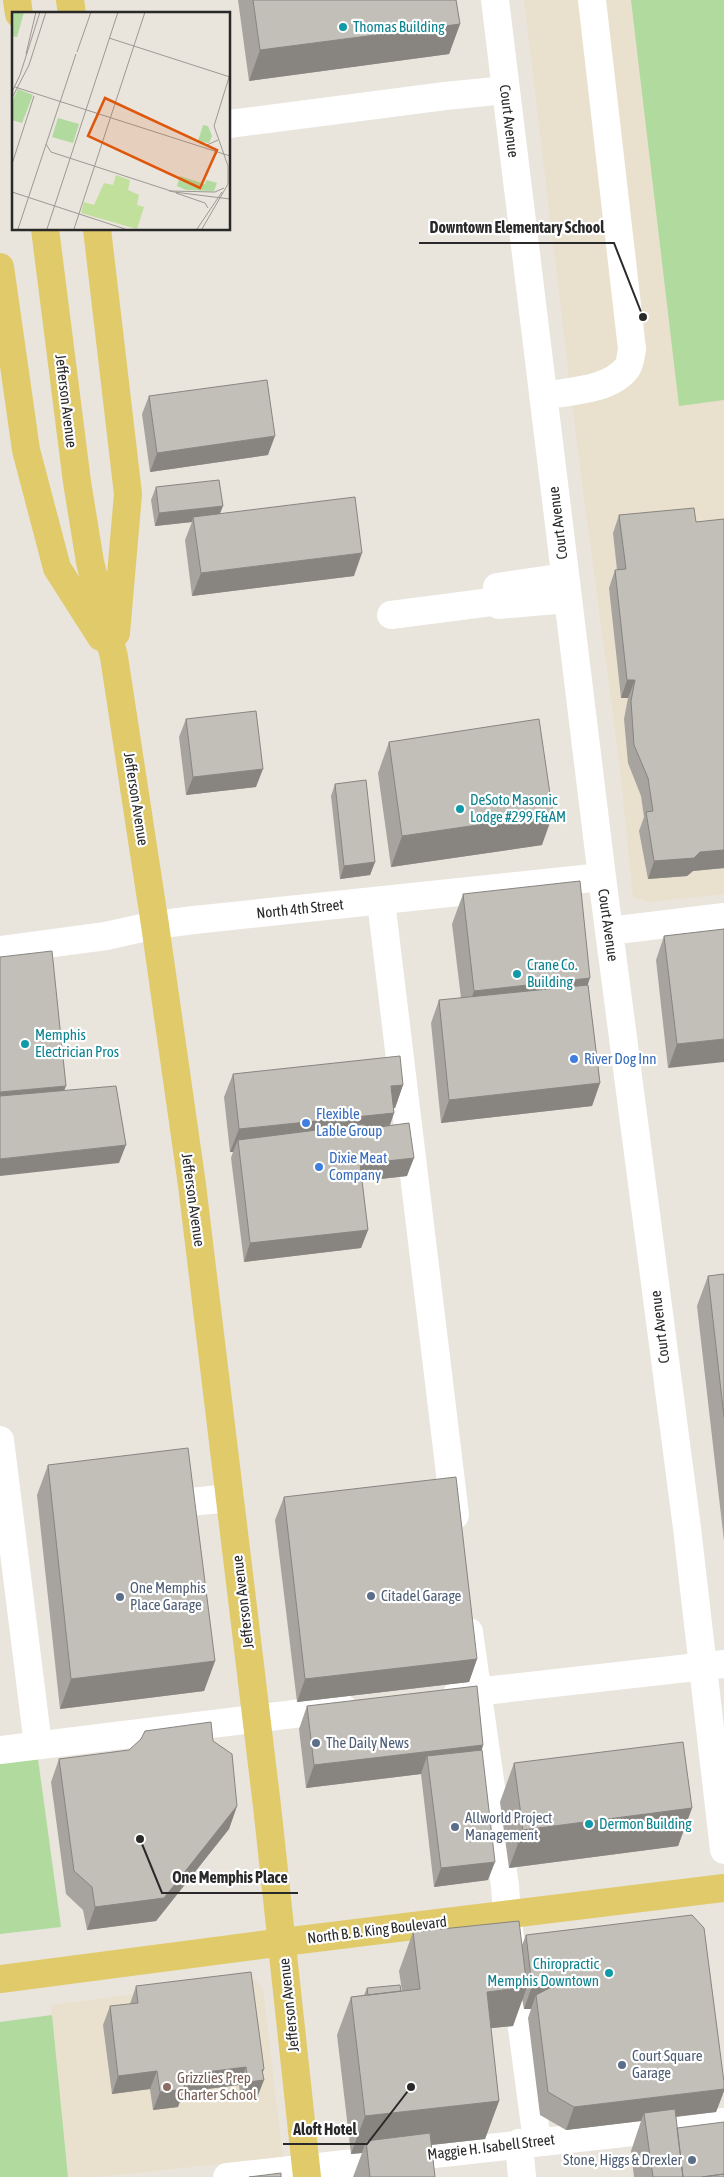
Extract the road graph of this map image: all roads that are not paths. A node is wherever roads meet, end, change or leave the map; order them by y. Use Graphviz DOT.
graph roads {
  1 [pos="495,0"];
  2 [pos="592,0"];
  3 [pos="506,90"];
  4 [pos="230,124"];
  5 [pos="45,230"];
  6 [pos="97,230"];
  7 [pos="0,267"];
  8 [pos="8,386"];
  9 [pos="543,396"];
  10 [pos="566,588"];
  11 [pos="391,615"];
  12 [pos="114,657"];
  13 [pos="602,877"];
  14 [pos="381,901"];
  15 [pos="724,917"];
  16 [pos="155,925"];
  17 [pos="609,931"];
  18 [pos="0,950"];
  19 [pos="0,1440"];
  20 [pos="230,1498"];
  21 [pos="180,1503"];
  22 [pos="458,1539"];
  23 [pos="466,1608"];
  24 [pos="714,1666"];
  25 [pos="476,1692"];
  26 [pos="428,1698"];
  27 [pos="371,1705"];
  28 [pos="257,1719"];
  29 [pos="38,1744"];
  30 [pos="0,1750"];
  31 [pos="724,1850"];
  32 [pos="724,1888"];
  33 [pos="507,1914"];
  34 [pos="283,1942"];
  35 [pos="0,1979"];
  36 [pos="724,2122"];
  37 [pos="528,2142"];
  38 [pos="307,2173"];
  39 [pos="228,2177"];
  40 [pos="522,2177"];
  1 -- 3 [label="street, Court Avenue"];
  2 -- 9 [label="street"];
  3 -- 4 [label="street"];
  3 -- 9 [label="street, Court Avenue"];
  5 -- 12 [label="main road, Jefferson Avenue"];
  6 -- 12 [label="main road"];
  7 -- 8 [label="main road"];
  8 -- 12 [label="main road"];
  9 -- 10 [label="street, Court Avenue"];
  10 -- 11 [label="street"];
  10 -- 13 [label="street, Court Avenue"];
  12 -- 16 [label="main road, Jefferson Avenue"];
  13 -- 14 [label="street, North 4th Street"];
  13 -- 17 [label="street, Court Avenue"];
  14 -- 16 [label="street, North 4th Street"];
  14 -- 22 [label="street"];
  15 -- 17 [label="street"];
  16 -- 18 [label="street, North 4th Street"];
  16 -- 20 [label="main road, Jefferson Avenue"];
  17 -- 24 [label="street, Court Avenue"];
  19 -- 29 [label="street"];
  20 -- 21 [label="street"];
  20 -- 28 [label="main road, Jefferson Avenue"];
  23 -- 25 [label="street"];
  24 -- 25 [label="street"];
  24 -- 31 [label="street, Court Avenue"];
  25 -- 26 [label="street"];
  25 -- 33 [label="street"];
  27 -- 28 [label="street"];
  28 -- 29 [label="street"];
  28 -- 34 [label="main road, Jefferson Avenue"];
  29 -- 30 [label="street"];
  32 -- 33 [label="main road, North B. B. King Boulevard"];
  33 -- 34 [label="main road, North B. B. King Boulevard"];
  33 -- 37 [label="street"];
  34 -- 35 [label="main road, North B. B. King Boulevard"];
  34 -- 38 [label="main road, Jefferson Avenue"];
  36 -- 37 [label="street, Maggie H. Isabell Street"];
  37 -- 38 [label="street, Maggie H. Isabell Street"];
  37 -- 40 [label="street"];
  38 -- 39 [label="street, Maggie H. Isabell Street"];
}
